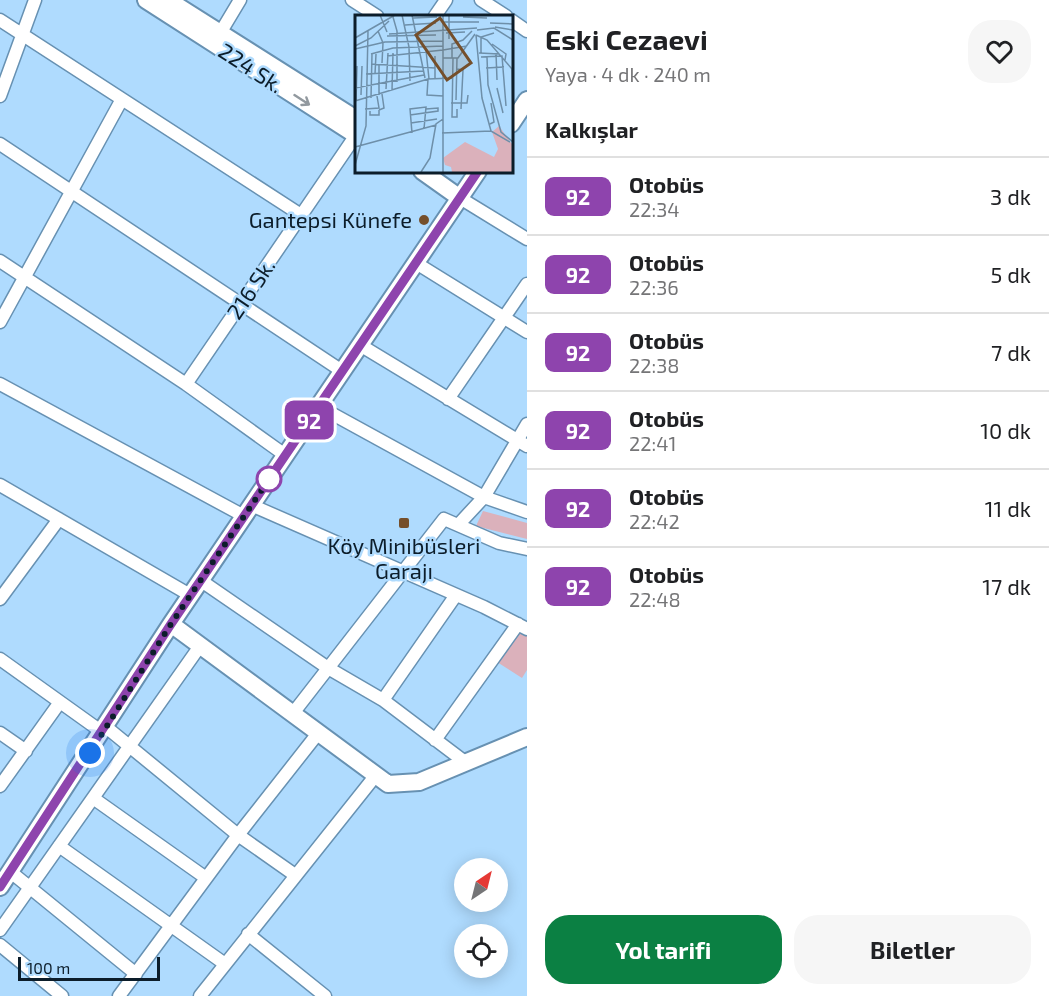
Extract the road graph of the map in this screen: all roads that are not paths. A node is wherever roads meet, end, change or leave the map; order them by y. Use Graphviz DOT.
graph roads {
  1 [pos="34,0"];
  2 [pos="147,0"];
  3 [pos="168,0"];
  4 [pos="240,0"];
  5 [pos="352,0"];
  6 [pos="481,0"];
  7 [pos="375,15"];
  8 [pos="504,15"];
  9 [pos="0,20"];
  10 [pos="512,21"];
  11 [pos="527,31"];
  12 [pos="22,34"];
  13 [pos="217,38"];
  14 [pos="0,96"];
  15 [pos="122,99"];
  16 [pos="527,100"];
  17 [pos="355,118"];
  18 [pos="512,121"];
  19 [pos="355,134"];
  20 [pos="355,136"];
  21 [pos="0,144"];
  22 [pos="423,172"];
  23 [pos="477,172"];
  24 [pos="71,191"];
  25 [pos="460,198"];
  26 [pos="301,215"];
  27 [pos="527,239"];
  28 [pos="0,261"];
  29 [pos="416,263"];
  30 [pos="25,277"];
  31 [pos="527,284"];
  32 [pos="241,304"];
  33 [pos="505,319"];
  34 [pos="0,322"];
  35 [pos="527,332"];
  36 [pos="360,345"];
  37 [pos="342,371"];
  38 [pos="0,384"];
  39 [pos="186,384"];
  40 [pos="448,399"];
  41 [pos="318,406"];
  42 [pos="527,424"];
  43 [pos="522,443"];
  44 [pos="285,455"];
  45 [pos="0,485"];
  46 [pos="484,497"];
  47 [pos="248,511"];
  48 [pos="527,512"];
  49 [pos="59,519"];
  50 [pos="459,524"];
  51 [pos="527,549"];
  52 [pos="402,572"];
  53 [pos="200,580"];
  54 [pos="2,592"];
  55 [pos="190,595"];
  56 [pos="456,595"];
  57 [pos="171,624"];
  58 [pos="523,627"];
  59 [pos="200,646"];
  60 [pos="0,659"];
  61 [pos="328,668"];
  62 [pos="383,700"];
  63 [pos="60,702"];
  64 [pos="294,712"];
  65 [pos="104,730"];
  66 [pos="319,732"];
  67 [pos="0,733"];
  68 [pos="527,737"];
  69 [pos="435,740"];
  70 [pos="130,745"];
  71 [pos="26,751"];
  72 [pos="465,762"];
  73 [pos="376,775"];
  74 [pos="0,786"];
  75 [pos="93,798"];
  76 [pos="238,835"];
  77 [pos="59,846"];
  78 [pos="12,873"];
  79 [pos="295,874"];
  80 [pos="207,879"];
  81 [pos="0,887"];
  82 [pos="29,889"];
  83 [pos="172,927"];
  84 [pos="0,930"];
  85 [pos="248,934"];
  86 [pos="0,945"];
  87 [pos="225,964"];
  88 [pos="136,974"];
  89 [pos="62,996"];
  90 [pos="119,996"];
  91 [pos="200,996"];
  92 [pos="325,996"];
  1 -- 12 [label="street"];
  2 -- 13 [label="street, 224 Sk."];
  3 -- 13 [label="street"];
  4 -- 13 [label="street"];
  5 -- 7 [label="street"];
  6 -- 8 [label="street"];
  9 -- 12 [label="street"];
  10 -- 11 [label="street"];
  12 -- 14 [label="street"];
  12 -- 15 [label="street"];
  13 -- 17 [label="street"];
  13 -- 19 [label="street, 224 Sk., one-way"];
  15 -- 24 [label="street"];
  15 -- 26 [label="street"];
  16 -- 18 [label="street"];
  20 -- 26 [label="street, 216 Sk."];
  21 -- 24 [label="street"];
  22 -- 25 [label="street"];
  23 -- 25 [label="street"];
  24 -- 30 [label="street"];
  24 -- 32 [label="street"];
  25 -- 27 [label="street"];
  25 -- 29 [label="street"];
  26 -- 32 [label="street, 216 Sk."];
  28 -- 30 [label="street"];
  29 -- 33 [label="street"];
  29 -- 36 [label="street"];
  30 -- 34 [label="street"];
  30 -- 39 [label="street"];
  31 -- 33 [label="street"];
  32 -- 37 [label="street"];
  32 -- 39 [label="street, 216 Sk."];
  33 -- 35 [label="street"];
  33 -- 40 [label="street"];
  36 -- 37 [label="street"];
  36 -- 40 [label="street"];
  37 -- 41 [label="street"];
  38 -- 47 [label="street"];
  39 -- 44 [label="street"];
  40 -- 43 [label="street"];
  41 -- 44 [label="street"];
  41 -- 46 [label="street"];
  42 -- 43 [label="street"];
  43 -- 46 [label="street"];
  44 -- 47 [label="street"];
  45 -- 49 [label="street"];
  46 -- 48 [label="street"];
  46 -- 50 [label="street"];
  47 -- 52 [label="street"];
  47 -- 53 [label="street"];
  49 -- 54 [label="street"];
  49 -- 55 [label="street"];
  50 -- 51 [label="street"];
  50 -- 52 [label="street"];
  52 -- 56 [label="street"];
  52 -- 61 [label="street"];
  53 -- 55 [label="street"];
  53 -- 61 [label="street"];
  55 -- 57 [label="street"];
  56 -- 58 [label="street"];
  56 -- 62 [label="street"];
  57 -- 59 [label="street"];
  57 -- 65 [label="street"];
  58 -- 69 [label="street"];
  59 -- 64 [label="street"];
  59 -- 70 [label="street"];
  60 -- 63 [label="street"];
  61 -- 62 [label="street"];
  61 -- 64 [label="street"];
  62 -- 69 [label="street"];
  63 -- 65 [label="street"];
  63 -- 71 [label="street"];
  64 -- 66 [label="street"];
  65 -- 70 [label="street"];
  65 -- 78 [label="street"];
  66 -- 73 [label="street"];
  66 -- 76 [label="street"];
  67 -- 71 [label="street"];
  68 -- 72 [label="street"];
  69 -- 72 [label="street"];
  70 -- 75 [label="street"];
  70 -- 76 [label="street"];
  71 -- 74 [label="street"];
  72 -- 73 [label="street"];
  73 -- 79 [label="street"];
  75 -- 77 [label="street"];
  75 -- 80 [label="street"];
  76 -- 79 [label="street"];
  76 -- 80 [label="street"];
  77 -- 82 [label="street"];
  77 -- 83 [label="street"];
  78 -- 81 [label="street"];
  78 -- 82 [label="street"];
  79 -- 85 [label="street"];
  80 -- 83 [label="street"];
  82 -- 84 [label="street"];
  82 -- 88 [label="street"];
  83 -- 87 [label="street"];
  83 -- 88 [label="street"];
  85 -- 87 [label="street"];
  85 -- 92 [label="street"];
  86 -- 89 [label="street"];
  87 -- 91 [label="street"];
  88 -- 90 [label="street"];
}
